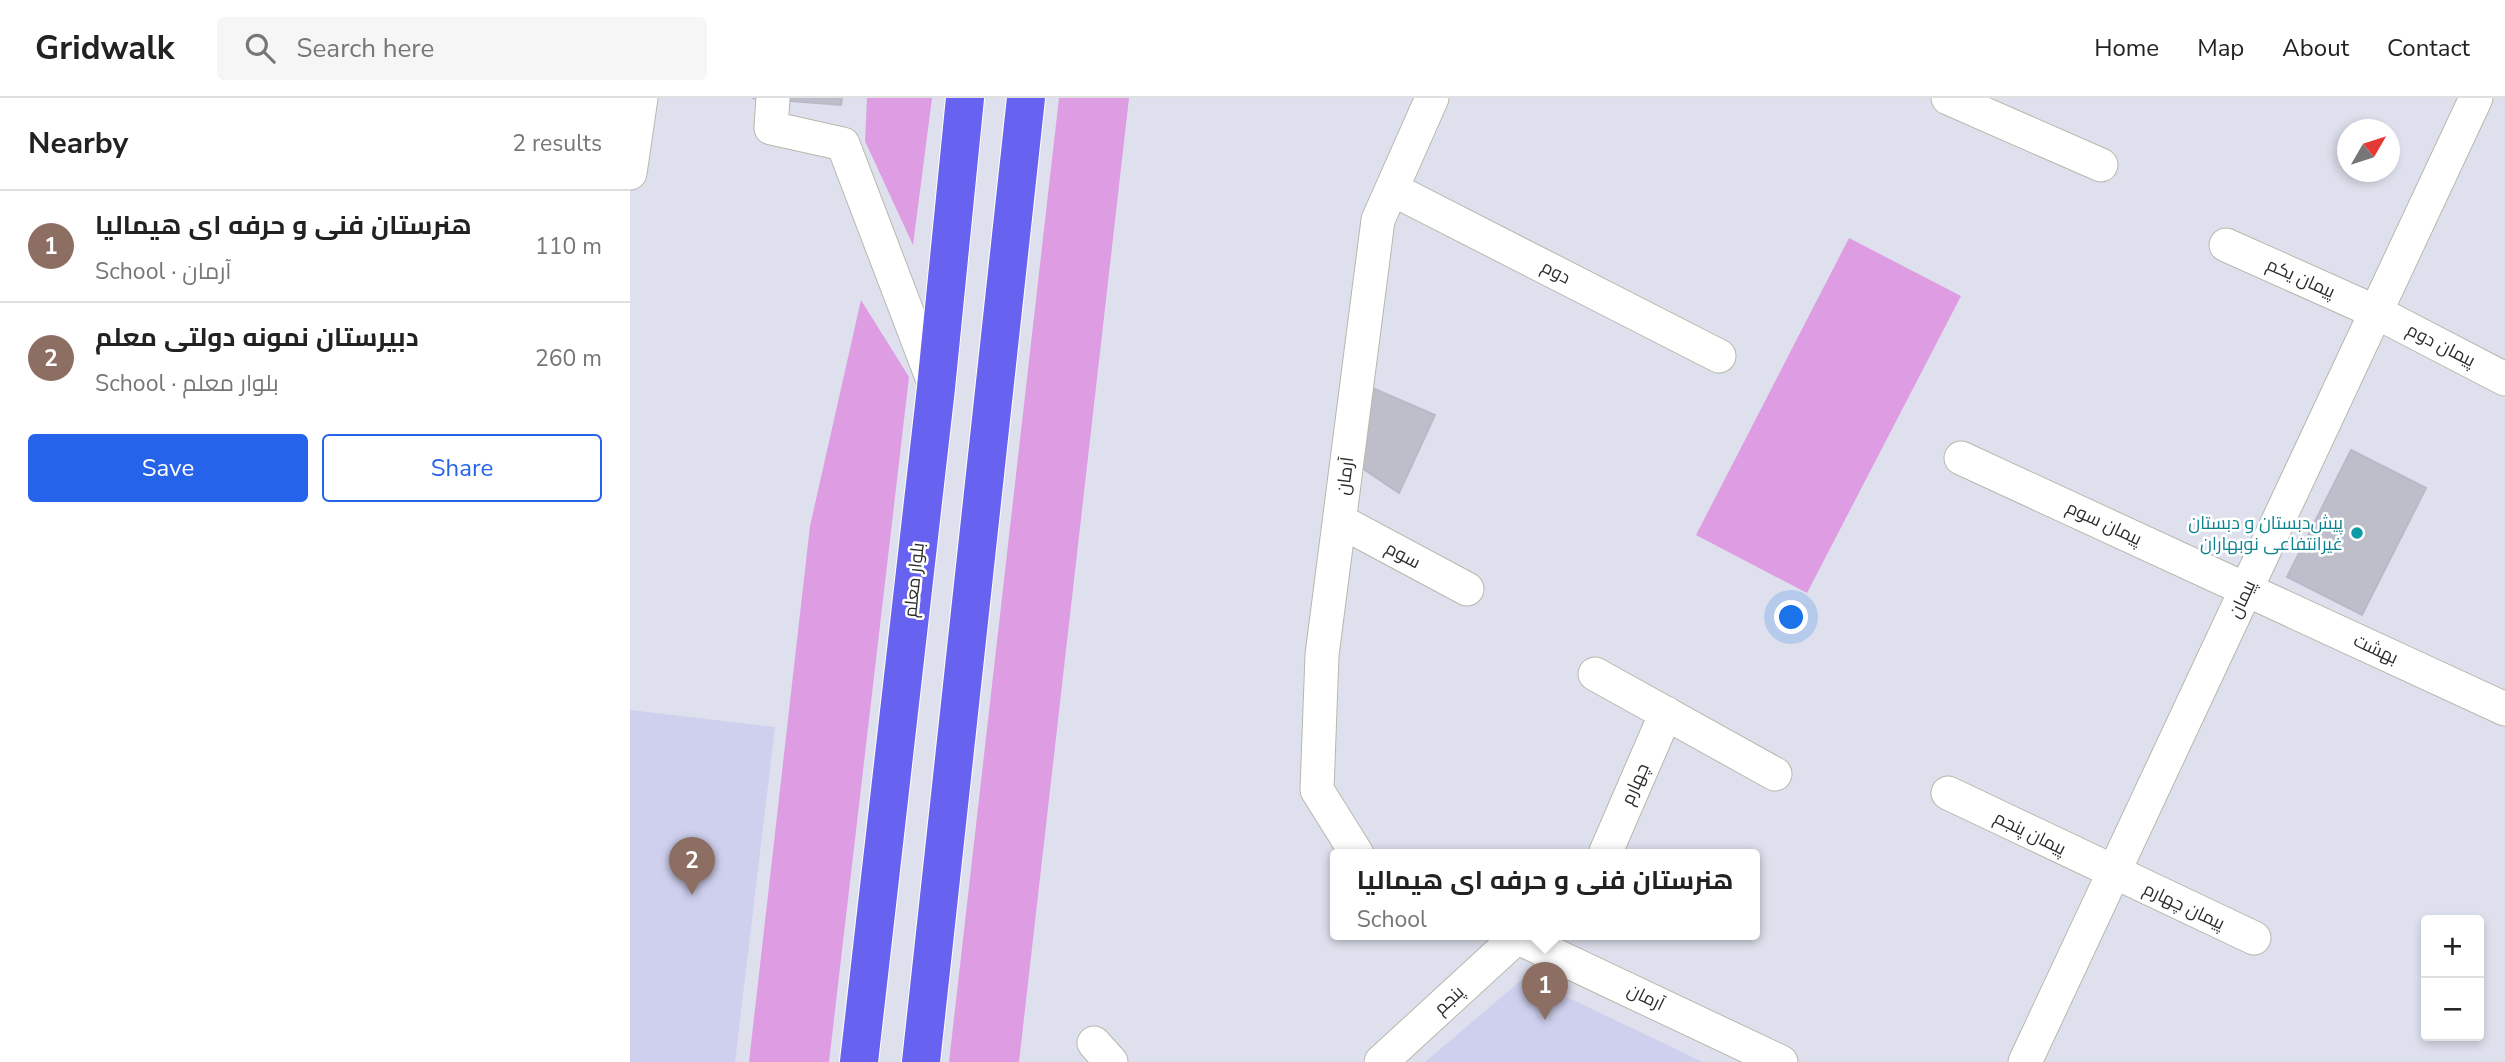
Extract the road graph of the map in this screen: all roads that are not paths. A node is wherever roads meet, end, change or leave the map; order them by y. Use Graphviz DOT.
graph roads {
  1 [pos="773,98"];
  2 [pos="965,98"];
  3 [pos="1026,98"];
  4 [pos="1432,98"];
  5 [pos="2476,98"];
  6 [pos="637,100"];
  7 [pos="1958,100"];
  8 [pos="2101,165"];
  9 [pos="630,173"];
  10 [pos="1392,189"];
  11 [pos="2226,245"];
  12 [pos="2376,312"];
  13 [pos="1719,356"];
  14 [pos="2505,379"];
  15 [pos="936,388"];
  16 [pos="1961,458"];
  17 [pos="1339,521"];
  18 [pos="1467,589"];
  19 [pos="2246,589"];
  20 [pos="1595,674"];
  21 [pos="2505,709"];
  22 [pos="1666,713"];
  23 [pos="1776,774"];
  24 [pos="1948,793"];
  25 [pos="1354,849"];
  26 [pos="1607,849"];
  27 [pos="2113,873"];
  28 [pos="2254,938"];
  29 [pos="1510,940"];
  30 [pos="1537,940"];
  31 [pos="1565,945"];
  32 [pos="859,1062"];
  33 [pos="921,1062"];
  34 [pos="1381,1062"];
  35 [pos="1780,1062"];
  36 [pos="2025,1062"];
  1 -- 15 [label="street"];
  2 -- 15 [label="main road, بلوار معلم"];
  3 -- 33 [label="main road"];
  4 -- 10 [label="street, آرمان"];
  5 -- 12 [label="street, پیمان"];
  6 -- 9 [label="street"];
  7 -- 8 [label="street"];
  10 -- 13 [label="street, دوم"];
  10 -- 17 [label="street, آرمان"];
  11 -- 12 [label="street, پیمان یکم"];
  12 -- 14 [label="street, پیمان دوم"];
  12 -- 19 [label="street, پیمان"];
  15 -- 32 [label="main road, بلوار معلم"];
  16 -- 19 [label="street, پیمان سوم"];
  17 -- 18 [label="street, سوم"];
  17 -- 25 [label="street, آرمان"];
  19 -- 21 [label="street, بهشت"];
  19 -- 27 [label="street, پیمان"];
  20 -- 22 [label="street"];
  22 -- 23 [label="street"];
  22 -- 26 [label="street, چهارم"];
  24 -- 27 [label="street, پیمان پنجم"];
  27 -- 28 [label="street, پیمان چهارم"];
  27 -- 36 [label="street, پیمان"];
  29 -- 34 [label="street, پنجم"];
  30 -- 31 [label="street, آرمان"];
  31 -- 35 [label="street, آرمان"];
}
